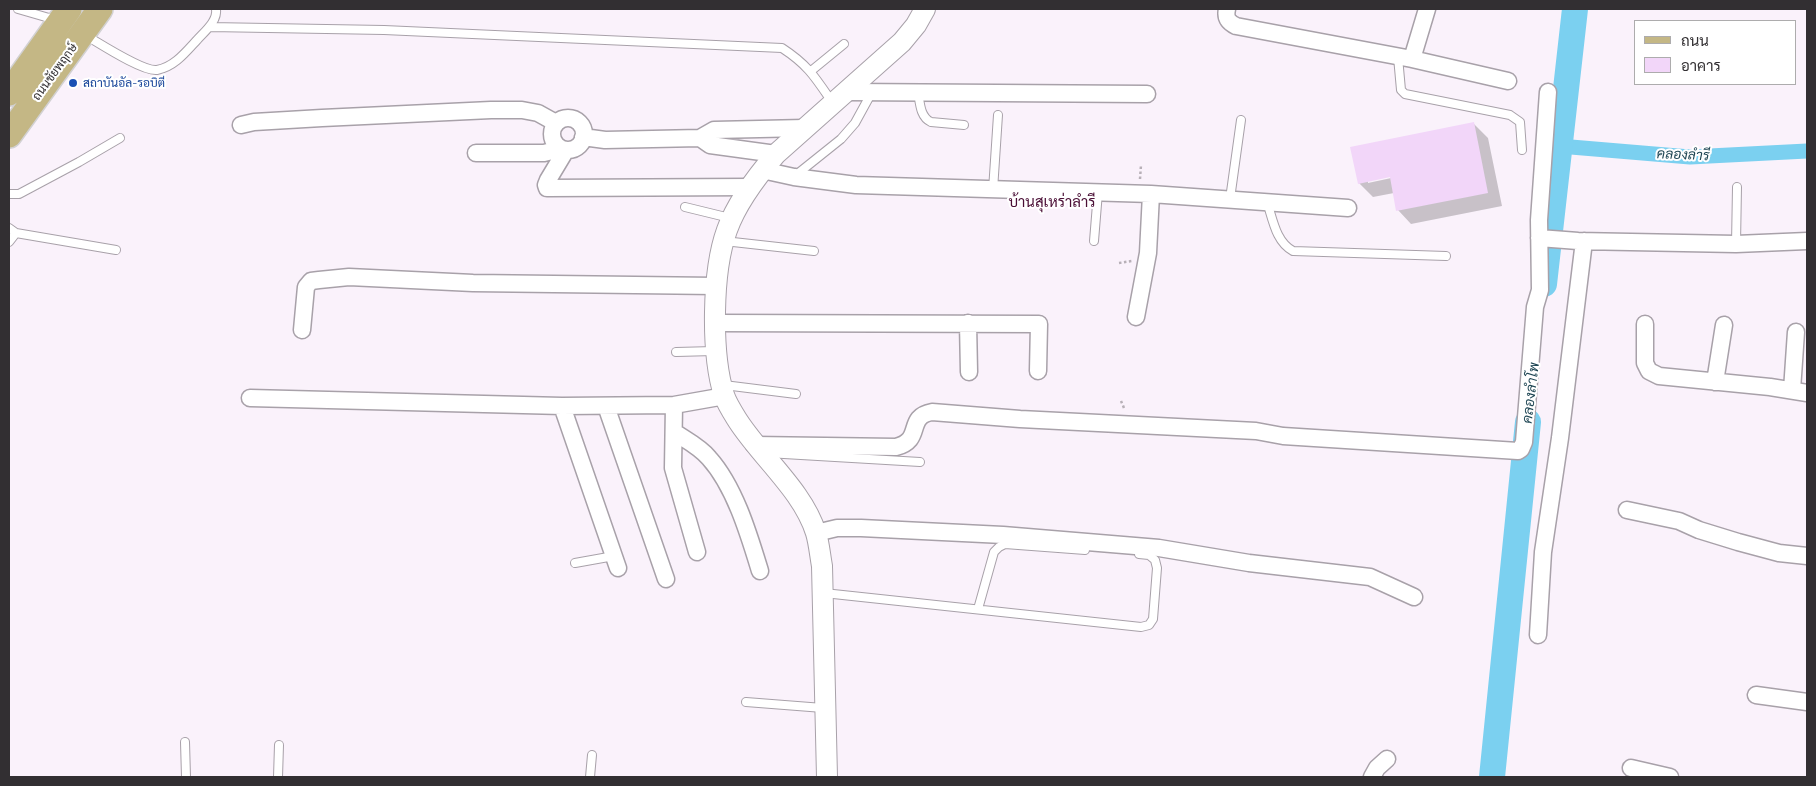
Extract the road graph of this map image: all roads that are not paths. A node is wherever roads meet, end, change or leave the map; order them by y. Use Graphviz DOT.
graph roads {
  1 [pos="18,9"];
  2 [pos="100,9"];
  3 [pos="216,9"];
  4 [pos="925,9"];
  5 [pos="1227,9"];
  6 [pos="1426,9"];
  7 [pos="64,15"];
  8 [pos="210,27"];
  9 [pos="82,34"];
  10 [pos="844,44"];
  11 [pos="1405,58"];
  12 [pos="811,71"];
  13 [pos="1508,81"];
  14 [pos="872,92"];
  15 [pos="918,92"];
  16 [pos="1548,92"];
  17 [pos="9,93"];
  18 [pos="1147,94"];
  19 [pos="840,98"];
  20 [pos="998,115"];
  21 [pos="1241,120"];
  22 [pos="556,123"];
  23 [pos="964,124"];
  24 [pos="241,125"];
  25 [pos="805,128"];
  26 [pos="9,135"];
  27 [pos="584,137"];
  28 [pos="120,138"];
  29 [pos="700,138"];
  30 [pos="563,149"];
  31 [pos="1522,150"];
  32 [pos="476,153"];
  33 [pos="776,154"];
  34 [pos="762,170"];
  35 [pos="794,177"];
  36 [pos="751,187"];
  37 [pos="1738,188"];
  38 [pos="992,190"];
  39 [pos="1098,192"];
  40 [pos="9,194"];
  41 [pos="1151,194"];
  42 [pos="1230,199"];
  43 [pos="1267,202"];
  44 [pos="685,207"];
  45 [pos="1348,208"];
  46 [pos="732,219"];
  47 [pos="12,231"];
  48 [pos="1541,238"];
  49 [pos="724,241"];
  50 [pos="1094,241"];
  51 [pos="1581,241"];
  52 [pos="1807,241"];
  53 [pos="9,242"];
  54 [pos="1736,244"];
  55 [pos="116,250"];
  56 [pos="814,251"];
  57 [pos="1446,256"];
  58 [pos="716,286"];
  59 [pos="1136,317"];
  60 [pos="716,323"];
  61 [pos="968,323"];
  62 [pos="1645,324"];
  63 [pos="1724,325"];
  64 [pos="302,330"];
  65 [pos="1796,332"];
  66 [pos="718,351"];
  67 [pos="676,352"];
  68 [pos="1038,371"];
  69 [pos="969,372"];
  70 [pos="1715,382"];
  71 [pos="723,390"];
  72 [pos="1800,391"];
  73 [pos="796,394"];
  74 [pos="250,398"];
  75 [pos="562,406"];
  76 [pos="606,406"];
  77 [pos="674,406"];
  78 [pos="674,432"];
  79 [pos="758,449"];
  80 [pos="920,462"];
  81 [pos="1627,510"];
  82 [pos="816,533"];
  83 [pos="697,552"];
  84 [pos="1807,556"];
  85 [pos="616,562"];
  86 [pos="574,563"];
  87 [pos="760,571"];
  88 [pos="666,579"];
  89 [pos="823,592"];
  90 [pos="1414,597"];
  91 [pos="978,609"];
  92 [pos="1538,634"];
  93 [pos="1756,695"];
  94 [pos="746,702"];
  95 [pos="1807,702"];
  96 [pos="825,708"];
  97 [pos="186,742"];
  98 [pos="279,745"];
  99 [pos="592,755"];
  100 [pos="1387,759"];
  101 [pos="1631,768"];
  102 [pos="186,777"];
  103 [pos="278,777"];
  104 [pos="590,777"];
  105 [pos="827,777"];
  106 [pos="1372,777"];
  107 [pos="1668,777"];
  1 -- 7 [label="lane"];
  2 -- 9 [label="main road, ถนนชัยพฤกษ์"];
  3 -- 8 [label="lane"];
  4 -- 19 [label="street"];
  5 -- 11 [label="street"];
  6 -- 11 [label="street"];
  7 -- 17 [label="main road, ถนนชัยพฤกษ์"];
  8 -- 9 [label="lane"];
  8 -- 12 [label="lane"];
  9 -- 26 [label="main road, ถนนชัยพฤกษ์"];
  10 -- 12 [label="lane"];
  11 -- 13 [label="street"];
  11 -- 31 [label="lane"];
  12 -- 19 [label="lane"];
  14 -- 15 [label="street"];
  14 -- 19 [label="street"];
  14 -- 35 [label="lane"];
  15 -- 18 [label="street"];
  15 -- 23 [label="lane"];
  16 -- 48 [label="street"];
  19 -- 25 [label="street"];
  20 -- 38 [label="lane"];
  21 -- 42 [label="lane"];
  22 -- 24 [label="street"];
  22 -- 27 [label="street"];
  22 -- 30 [label="street"];
  25 -- 29 [label="street"];
  25 -- 33 [label="street"];
  27 -- 29 [label="street"];
  27 -- 30 [label="street"];
  28 -- 40 [label="lane"];
  29 -- 33 [label="street"];
  30 -- 32 [label="street"];
  30 -- 36 [label="street"];
  33 -- 34 [label="street"];
  34 -- 35 [label="street"];
  34 -- 36 [label="street"];
  35 -- 38 [label="street"];
  36 -- 46 [label="street"];
  37 -- 54 [label="lane"];
  38 -- 39 [label="street"];
  39 -- 41 [label="street"];
  39 -- 50 [label="lane"];
  41 -- 42 [label="street"];
  41 -- 59 [label="street"];
  42 -- 43 [label="street"];
  43 -- 45 [label="street"];
  43 -- 57 [label="lane"];
  44 -- 46 [label="lane"];
  46 -- 49 [label="street"];
  47 -- 53 [label="lane"];
  47 -- 55 [label="lane"];
  48 -- 51 [label="street"];
  48 -- 79 [label="street"];
  49 -- 56 [label="lane"];
  49 -- 58 [label="street"];
  51 -- 54 [label="street"];
  51 -- 92 [label="street"];
  52 -- 54 [label="street"];
  58 -- 60 [label="street"];
  58 -- 64 [label="street"];
  60 -- 61 [label="street"];
  60 -- 66 [label="street"];
  61 -- 68 [label="street"];
  61 -- 69 [label="street"];
  62 -- 70 [label="street"];
  63 -- 70 [label="street"];
  65 -- 72 [label="street"];
  66 -- 67 [label="lane"];
  66 -- 71 [label="street"];
  70 -- 72 [label="street"];
  71 -- 73 [label="lane"];
  71 -- 77 [label="street"];
  71 -- 79 [label="street"];
  74 -- 75 [label="street"];
  75 -- 76 [label="street"];
  75 -- 85 [label="street"];
  76 -- 77 [label="street"];
  76 -- 88 [label="street"];
  77 -- 78 [label="street"];
  78 -- 83 [label="street"];
  78 -- 87 [label="street"];
  79 -- 80 [label="lane"];
  79 -- 82 [label="street"];
  81 -- 84 [label="street"];
  82 -- 89 [label="street"];
  82 -- 90 [label="street"];
  85 -- 86 [label="lane"];
  89 -- 91 [label="lane"];
  89 -- 96 [label="street"];
  91 -- 91 [label="lane"];
  93 -- 95 [label="street"];
  94 -- 96 [label="lane"];
  96 -- 105 [label="street"];
  97 -- 102 [label="lane"];
  98 -- 103 [label="lane"];
  99 -- 104 [label="lane"];
  100 -- 106 [label="street"];
  101 -- 107 [label="street"];
}
